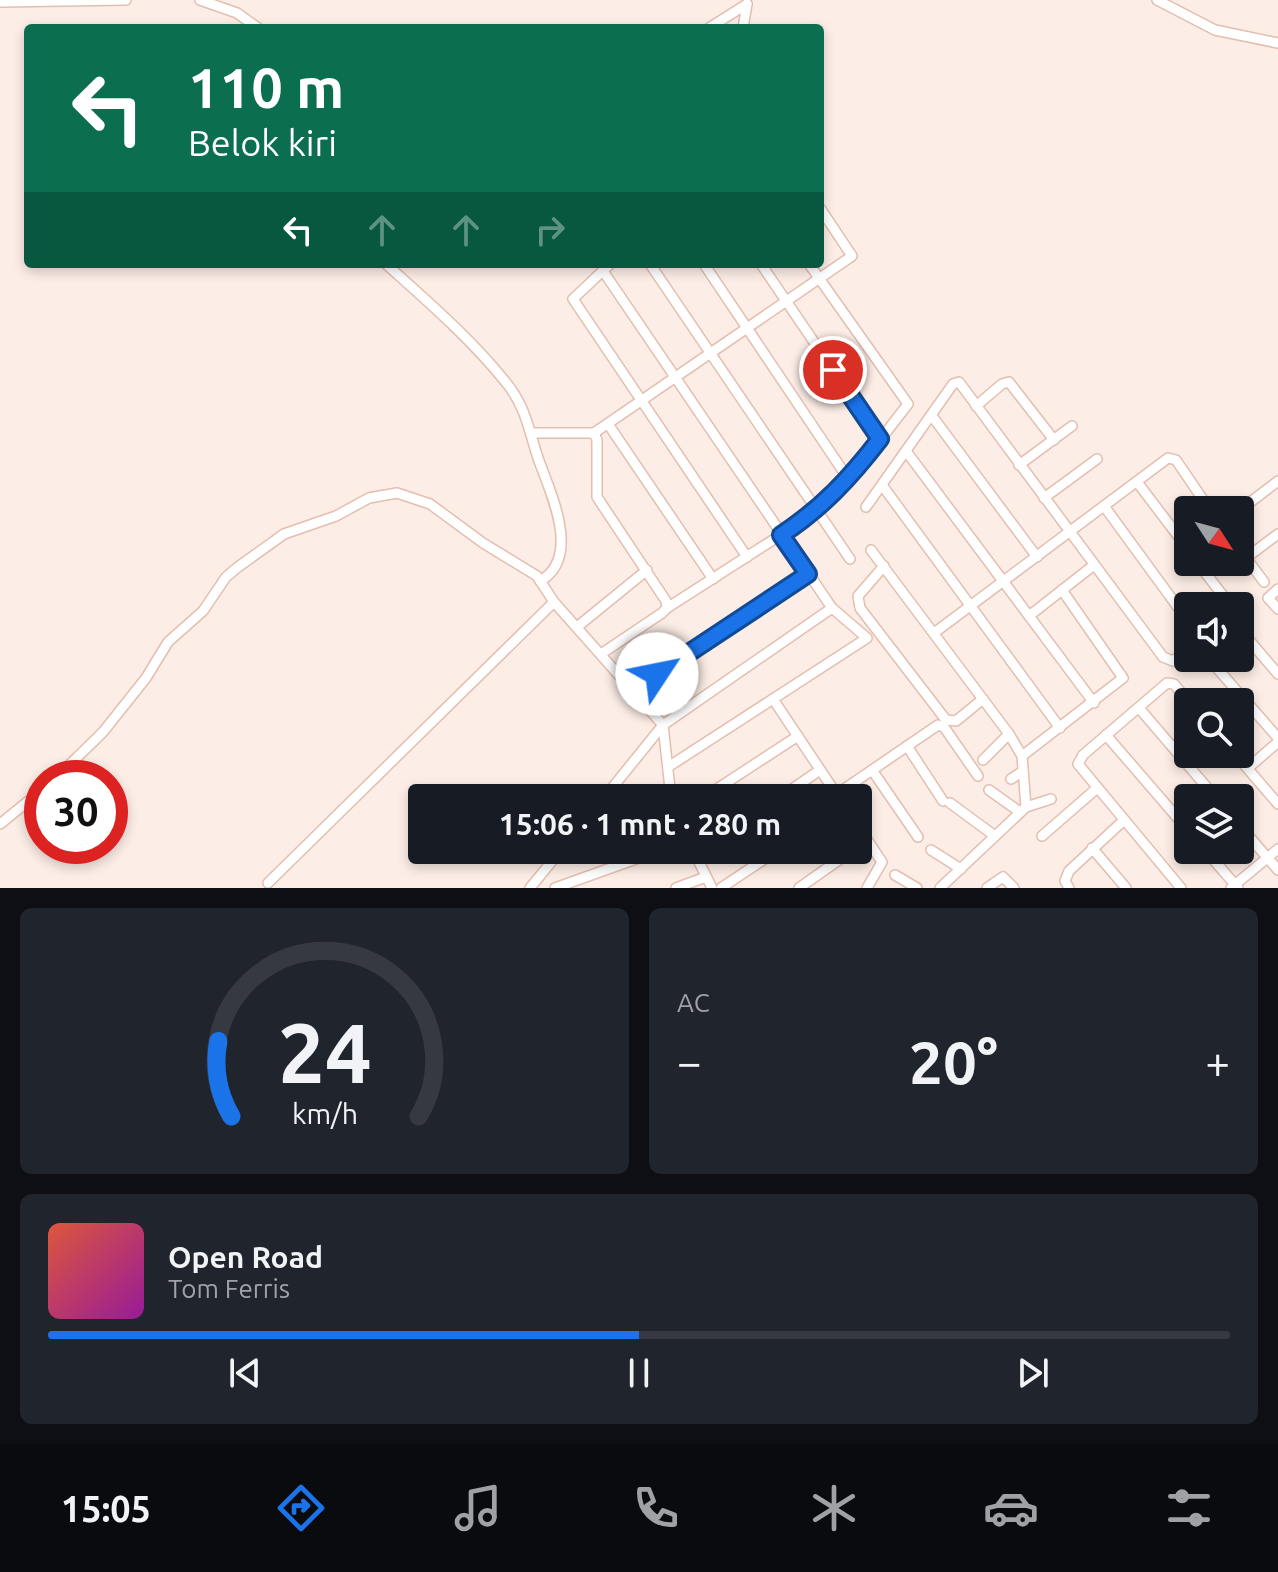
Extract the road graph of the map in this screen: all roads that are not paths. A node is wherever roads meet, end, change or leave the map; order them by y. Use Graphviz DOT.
graph roads {
  1 [pos="126,0"];
  2 [pos="200,0"];
  3 [pos="1157,0"];
  4 [pos="0,2"];
  5 [pos="747,2"];
  6 [pos="252,24"];
  7 [pos="715,24"];
  8 [pos="744,24"];
  9 [pos="1278,43"];
  10 [pos="824,214"];
  11 [pos="390,268"];
  12 [pos="605,268"];
  13 [pos="607,268"];
  14 [pos="656,268"];
  15 [pos="707,268"];
  16 [pos="764,268"];
  17 [pos="812,268"];
  18 [pos="819,279"];
  19 [pos="786,302"];
  20 [pos="748,327"];
  21 [pos="710,354"];
  22 [pos="676,377"];
  23 [pos="640,402"];
  24 [pos="976,406"];
  25 [pos="932,416"];
  26 [pos="608,424"];
  27 [pos="1072,426"];
  28 [pos="533,433"];
  29 [pos="594,433"];
  30 [pos="880,439"];
  31 [pos="1054,440"];
  32 [pos="906,451"];
  33 [pos="1097,459"];
  34 [pos="1019,465"];
  35 [pos="849,480"];
  36 [pos="1278,481"];
  37 [pos="1137,482"];
  38 [pos="882,485"];
  39 [pos="1200,496"];
  40 [pos="1044,498"];
  41 [pos="1254,499"];
  42 [pos="1104,506"];
  43 [pos="866,507"];
  44 [pos="818,511"];
  45 [pos="1174,531"];
  46 [pos="1070,532"];
  47 [pos="1278,534"];
  48 [pos="781,535"];
  49 [pos="1254,548"];
  50 [pos="871,550"];
  51 [pos="747,557"];
  52 [pos="1037,557"];
  53 [pos="850,559"];
  54 [pos="1094,565"];
  55 [pos="884,566"];
  56 [pos="1254,569"];
  57 [pos="647,570"];
  58 [pos="808,574"];
  59 [pos="1208,576"];
  60 [pos="713,579"];
  61 [pos="540,581"];
  62 [pos="1004,581"];
  63 [pos="1264,582"];
  64 [pos="1278,589"];
  65 [pos="1062,590"];
  66 [pos="1220,592"];
  67 [pos="554,602"];
  68 [pos="1174,602"];
  69 [pos="970,606"];
  70 [pos="667,608"];
  71 [pos="832,608"];
  72 [pos="1278,609"];
  73 [pos="1029,616"];
  74 [pos="577,627"];
  75 [pos="934,633"];
  76 [pos="1254,649"];
  77 [pos="601,654"];
  78 [pos="1174,660"];
  79 [pos="1220,672"];
  80 [pos="1278,674"];
  81 [pos="1174,688"];
  82 [pos="632,691"];
  83 [pos="773,699"];
  84 [pos="983,699"];
  85 [pos="1094,703"];
  86 [pos="1139,708"];
  87 [pos="663,725"];
  88 [pos="1060,728"];
  89 [pos="1009,734"];
  90 [pos="1106,735"];
  91 [pos="798,736"];
  92 [pos="1278,740"];
  93 [pos="907,746"];
  94 [pos="1022,756"];
  95 [pos="74,760"];
  96 [pos="983,760"];
  97 [pos="1254,762"];
  98 [pos="668,767"];
  99 [pos="1248,768"];
  100 [pos="820,770"];
  101 [pos="872,770"];
  102 [pos="1023,771"];
  103 [pos="978,776"];
  104 [pos="1011,779"];
  105 [pos="615,784"];
  106 [pos="670,784"];
  107 [pos="724,784"];
  108 [pos="800,784"];
  109 [pos="830,784"];
  110 [pos="854,784"];
  111 [pos="1204,784"];
  112 [pos="1096,789"];
  113 [pos="989,790"];
  114 [pos="1051,799"];
  115 [pos="1277,800"];
  116 [pos="24,805"];
  117 [pos="1023,809"];
  118 [pos="1174,814"];
  119 [pos="1123,821"];
  120 [pos="0,824"];
  121 [pos="995,836"];
  122 [pos="1042,836"];
  123 [pos="918,837"];
  124 [pos="1254,842"];
  125 [pos="872,846"];
  126 [pos="1092,848"];
  127 [pos="1278,849"];
  128 [pos="931,850"];
  129 [pos="1267,857"];
  130 [pos="550,864"];
  131 [pos="622,864"];
  132 [pos="701,864"];
  133 [pos="757,864"];
  134 [pos="833,864"];
  135 [pos="1216,864"];
  136 [pos="961,869"];
  137 [pos="1278,870"];
  138 [pos="895,875"];
  139 [pos="706,877"];
  140 [pos="268,883"];
  141 [pos="1235,887"];
  142 [pos="530,888"];
  143 [pos="555,888"];
  144 [pos="676,888"];
  145 [pos="712,888"];
  146 [pos="721,888"];
  147 [pos="799,888"];
  148 [pos="867,888"];
  149 [pos="917,888"];
  150 [pos="940,888"];
  151 [pos="987,888"];
  152 [pos="1014,888"];
  153 [pos="1069,888"];
  154 [pos="1126,888"];
  155 [pos="1181,888"];
  1 -- 4 [label="street"];
  2 -- 6 [label="street"];
  3 -- 9 [label="street"];
  5 -- 7 [label="street"];
  5 -- 8 [label="street"];
  10 -- 18 [label="street"];
  11 -- 28 [label="street"];
  12 -- 23 [label="street"];
  13 -- 22 [label="street"];
  14 -- 21 [label="street"];
  15 -- 20 [label="street"];
  16 -- 19 [label="street"];
  17 -- 18 [label="street"];
  18 -- 19 [label="street"];
  18 -- 30 [label="street"];
  19 -- 20 [label="street"];
  19 -- 30 [label="street"];
  20 -- 21 [label="street"];
  20 -- 35 [label="street"];
  21 -- 22 [label="street"];
  21 -- 44 [label="street"];
  22 -- 23 [label="street"];
  22 -- 48 [label="street"];
  23 -- 26 [label="street"];
  23 -- 51 [label="street"];
  24 -- 25 [label="street"];
  24 -- 31 [label="street"];
  24 -- 34 [label="street"];
  25 -- 32 [label="street"];
  25 -- 52 [label="street"];
  26 -- 29 [label="street"];
  26 -- 60 [label="street"];
  27 -- 31 [label="street"];
  28 -- 29 [label="street"];
  28 -- 61 [label="street"];
  29 -- 57 [label="street"];
  30 -- 35 [label="street"];
  31 -- 34 [label="street"];
  32 -- 38 [label="street"];
  32 -- 62 [label="street"];
  33 -- 40 [label="street"];
  34 -- 40 [label="street"];
  35 -- 44 [label="street"];
  36 -- 41 [label="street"];
  37 -- 39 [label="street"];
  37 -- 42 [label="street"];
  37 -- 45 [label="street"];
  38 -- 43 [label="street"];
  38 -- 69 [label="street"];
  40 -- 46 [label="street"];
  42 -- 46 [label="street"];
  42 -- 68 [label="street"];
  44 -- 48 [label="street"];
  44 -- 53 [label="street"];
  46 -- 52 [label="street"];
  46 -- 54 [label="street"];
  47 -- 49 [label="street"];
  48 -- 51 [label="street"];
  48 -- 58 [label="street"];
  50 -- 55 [label="street"];
  51 -- 60 [label="street"];
  52 -- 62 [label="street"];
  54 -- 65 [label="street"];
  54 -- 78 [label="street"];
  55 -- 75 [label="street"];
  55 -- 84 [label="street"];
  56 -- 63 [label="street"];
  57 -- 70 [label="street"];
  57 -- 74 [label="street"];
  58 -- 71 [label="street"];
  58 -- 82 [label="street"];
  59 -- 66 [label="street"];
  60 -- 70 [label="street"];
  61 -- 67 [label="street"];
  61 -- 95 [label="street"];
  62 -- 69 [label="street"];
  62 -- 73 [label="street"];
  64 -- 72 [label="street"];
  65 -- 73 [label="street"];
  65 -- 85 [label="street"];
  67 -- 74 [label="street"];
  67 -- 140 [label="street"];
  69 -- 75 [label="street"];
  69 -- 88 [label="street"];
  70 -- 77 [label="street"];
  71 -- 83 [label="street"];
  71 -- 87 [label="street"];
  73 -- 85 [label="street"];
  74 -- 77 [label="street"];
  75 -- 84 [label="street"];
  76 -- 80 [label="street"];
  77 -- 82 [label="street"];
  79 -- 92 [label="street"];
  81 -- 86 [label="street"];
  82 -- 87 [label="street"];
  83 -- 91 [label="street"];
  83 -- 98 [label="street"];
  84 -- 89 [label="street"];
  85 -- 88 [label="street"];
  86 -- 90 [label="street"];
  86 -- 111 [label="street"];
  87 -- 98 [label="street"];
  87 -- 105 [label="street"];
  88 -- 94 [label="street"];
  89 -- 94 [label="street"];
  89 -- 96 [label="street"];
  90 -- 112 [label="street"];
  90 -- 118 [label="street"];
  91 -- 100 [label="street"];
  91 -- 107 [label="street"];
  92 -- 97 [label="street"];
  93 -- 101 [label="street"];
  93 -- 103 [label="street"];
  93 -- 121 [label="street"];
  94 -- 102 [label="street"];
  98 -- 106 [label="street"];
  99 -- 115 [label="street"];
  100 -- 108 [label="street"];
  100 -- 109 [label="street"];
  101 -- 110 [label="street"];
  101 -- 123 [label="street"];
  102 -- 104 [label="street"];
  102 -- 117 [label="street"];
  112 -- 119 [label="street"];
  112 -- 122 [label="street"];
  113 -- 117 [label="street"];
  114 -- 117 [label="street"];
  116 -- 120 [label="street"];
  117 -- 121 [label="street"];
  119 -- 126 [label="street"];
  119 -- 155 [label="street"];
  121 -- 136 [label="street"];
  124 -- 129 [label="street"];
  125 -- 148 [label="street"];
  126 -- 153 [label="street"];
  126 -- 154 [label="street"];
  127 -- 129 [label="street"];
  128 -- 136 [label="street"];
  129 -- 137 [label="street"];
  129 -- 141 [label="street"];
  130 -- 142 [label="street"];
  131 -- 143 [label="street"];
  132 -- 139 [label="street"];
  133 -- 146 [label="street"];
  134 -- 147 [label="street"];
  135 -- 141 [label="street"];
  136 -- 150 [label="street"];
  138 -- 149 [label="street"];
  139 -- 144 [label="street"];
  139 -- 145 [label="street"];
  151 -- 152 [label="street"];
}
